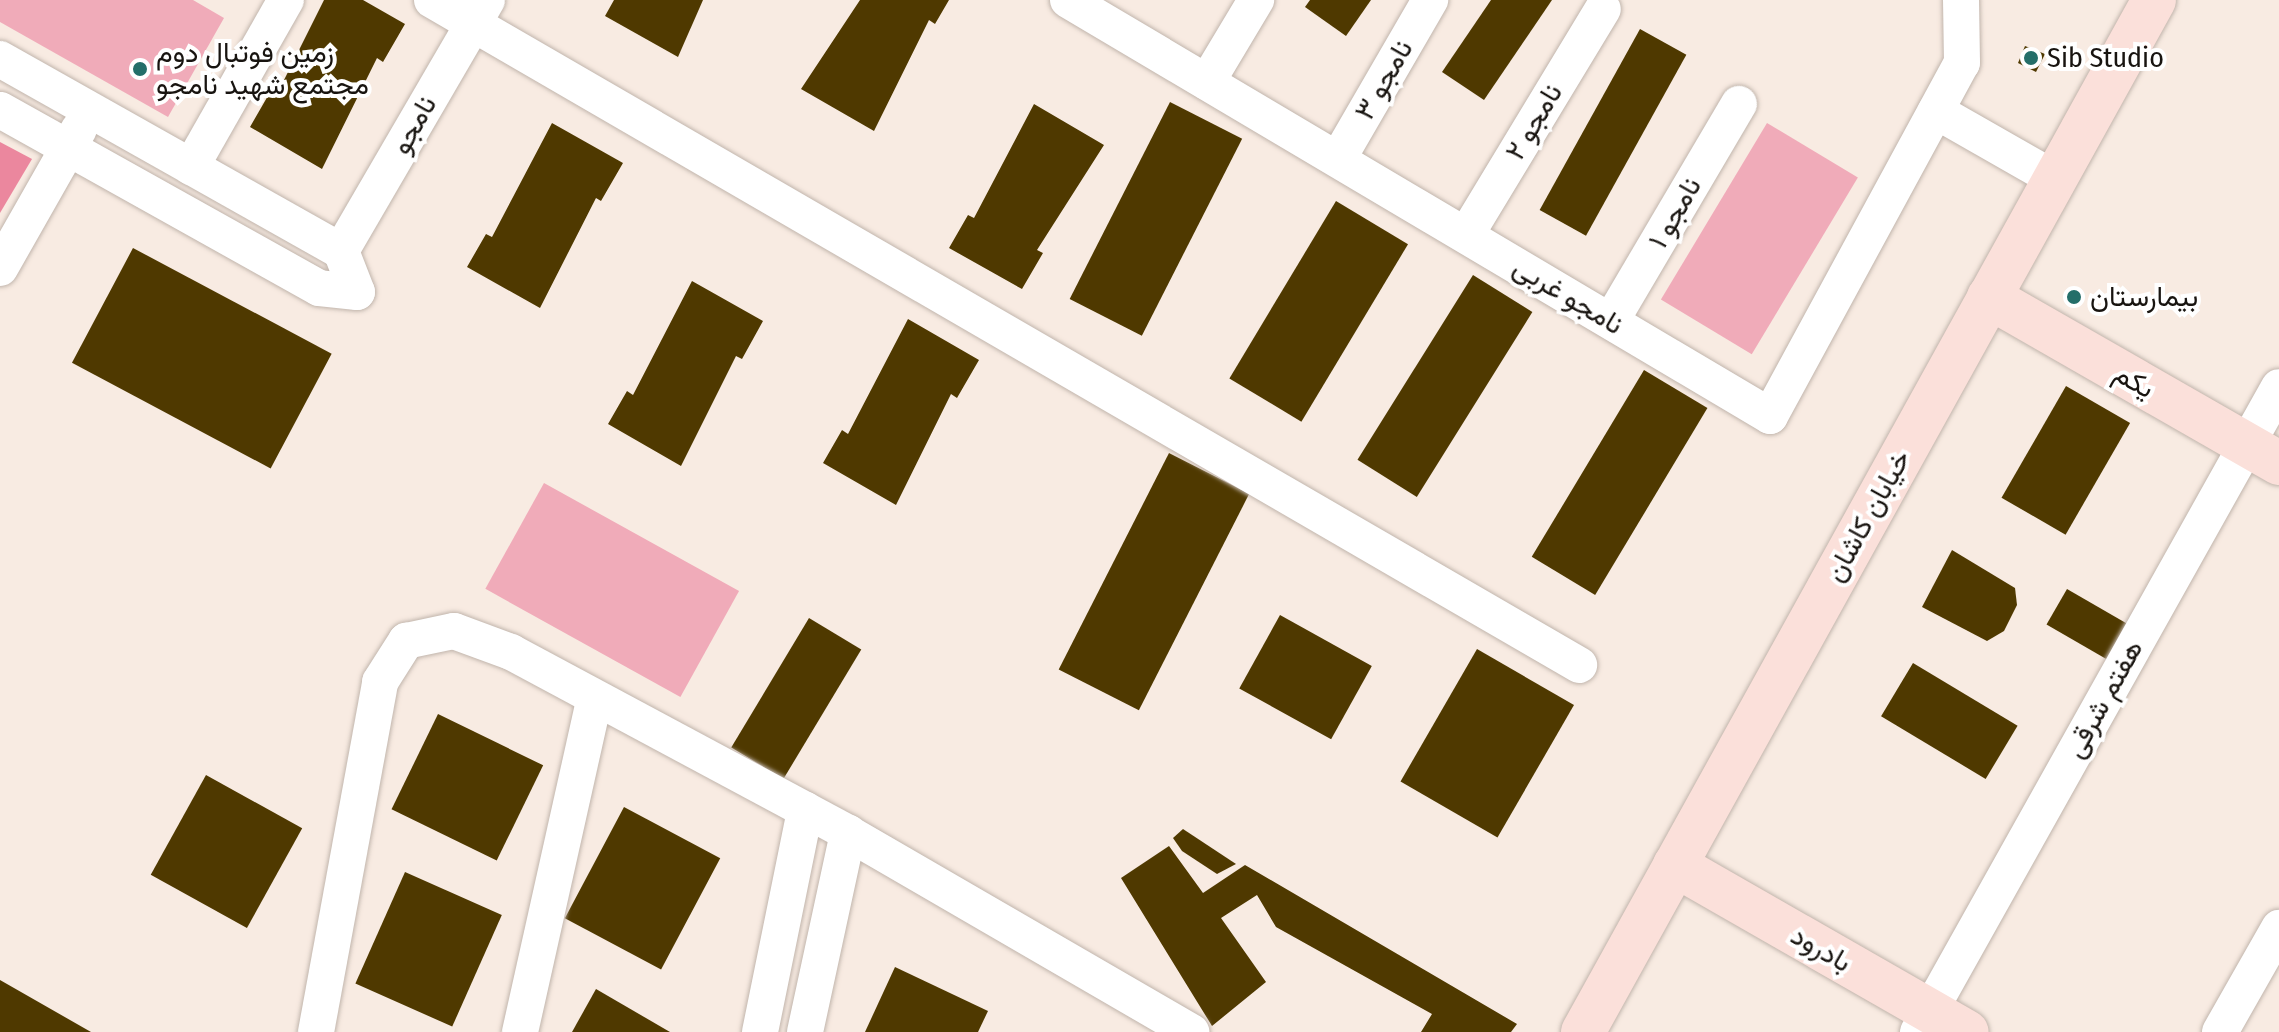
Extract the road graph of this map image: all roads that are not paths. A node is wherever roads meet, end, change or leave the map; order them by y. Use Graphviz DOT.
graph roads {
  1 [pos="286,0"];
  2 [pos="432,0"];
  3 [pos="1256,0"];
  4 [pos="1430,0"];
  5 [pos="1961,0"];
  6 [pos="2154,0"];
  7 [pos="1078,3"];
  8 [pos="1603,9"];
  9 [pos="480,12"];
  10 [pos="0,59"];
  11 [pos="1207,82"];
  12 [pos="1739,104"];
  13 [pos="0,110"];
  14 [pos="90,110"];
  15 [pos="1936,111"];
  16 [pos="68,148"];
  17 [pos="1338,159"];
  18 [pos="191,167"];
  19 [pos="2055,179"];
  20 [pos="1466,235"];
  21 [pos="341,251"];
  22 [pos="0,268"];
  23 [pos="1989,297"];
  24 [pos="1611,321"];
  25 [pos="2279,387"];
  26 [pos="2263,454"];
  27 [pos="1579,665"];
  28 [pos="594,701"];
  29 [pos="805,810"];
  30 [pos="848,833"];
  31 [pos="1675,865"];
  32 [pos="2279,928"];
  33 [pos="1924,1021"];
  34 [pos="316,1032"];
  35 [pos="520,1032"];
  36 [pos="760,1032"];
  37 [pos="805,1032"];
  38 [pos="1191,1032"];
  39 [pos="1583,1032"];
  40 [pos="1967,1032"];
  41 [pos="2220,1032"];
  1 -- 18 [label="street"];
  2 -- 9 [label="street"];
  3 -- 11 [label="street"];
  4 -- 17 [label="street, نامجو ۳"];
  5 -- 15 [label="street"];
  6 -- 19 [label="street, خیابان کاشان"];
  7 -- 11 [label="street, نامجو غربی"];
  8 -- 20 [label="street, نامجو ۲"];
  9 -- 21 [label="street, نامجو"];
  9 -- 27 [label="street"];
  10 -- 14 [label="street"];
  11 -- 17 [label="street, نامجو غربی"];
  12 -- 24 [label="street, نامجو ۱"];
  13 -- 16 [label="street"];
  14 -- 16 [label="street"];
  14 -- 18 [label="street"];
  15 -- 19 [label="street"];
  15 -- 24 [label="street, نامجو غربی"];
  16 -- 21 [label="street"];
  16 -- 22 [label="street"];
  17 -- 20 [label="street, نامجو غربی"];
  18 -- 21 [label="street"];
  19 -- 23 [label="street, خیابان کاشان"];
  20 -- 24 [label="street, نامجو غربی"];
  23 -- 26 [label="street, یکم"];
  23 -- 31 [label="street, خیابان کاشان"];
  25 -- 26 [label="street, هفتم شرقی"];
  26 -- 33 [label="street, هفتم شرقی"];
  28 -- 29 [label="street"];
  28 -- 34 [label="street"];
  28 -- 35 [label="street"];
  29 -- 30 [label="street"];
  29 -- 36 [label="street"];
  30 -- 37 [label="street"];
  30 -- 38 [label="street"];
  31 -- 33 [label="street, بادرود"];
  31 -- 39 [label="street, خیابان کاشان"];
  32 -- 41 [label="street"];
  33 -- 40 [label="street, بادرود"];
}
